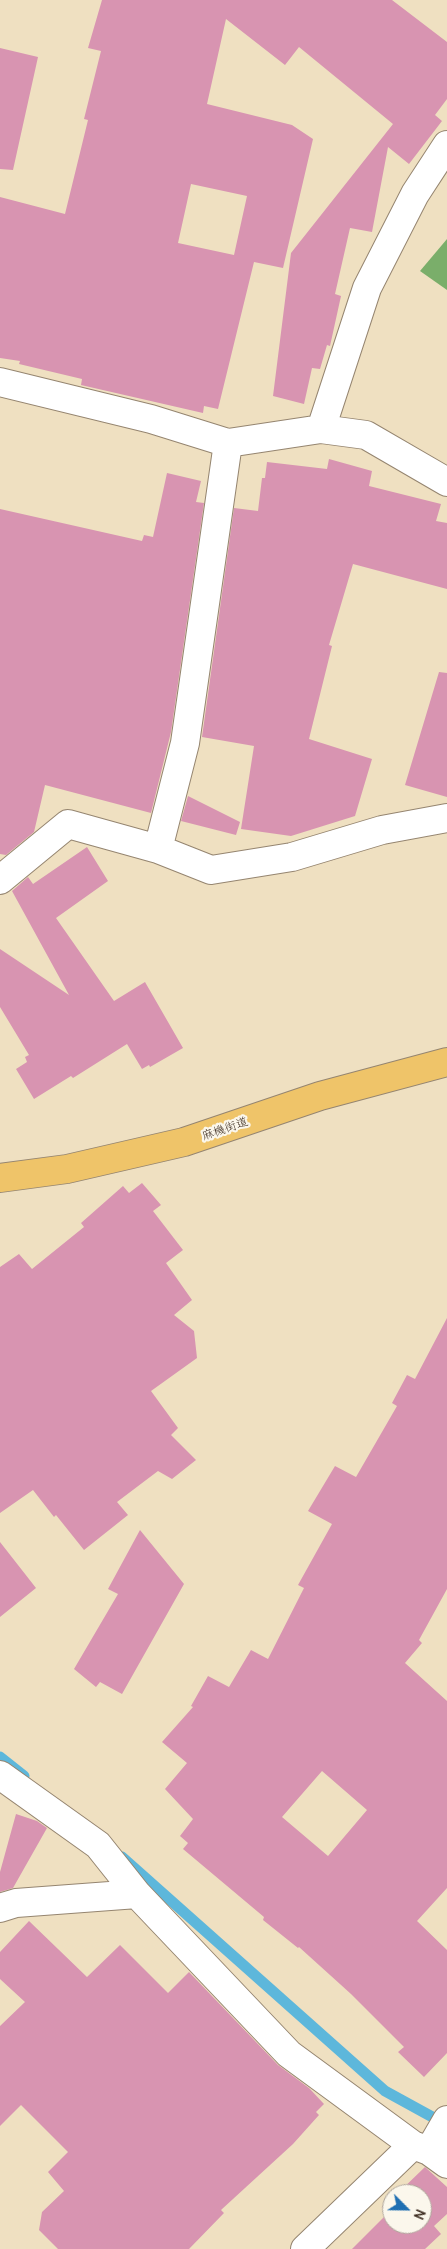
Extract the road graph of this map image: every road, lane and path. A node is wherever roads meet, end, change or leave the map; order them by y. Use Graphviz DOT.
graph roads {
  1 [pos="447,145"];
  2 [pos="0,382"];
  3 [pos="321,429"];
  4 [pos="228,443"];
  5 [pos="447,482"];
  6 [pos="447,818"];
  7 [pos="158,849"];
  8 [pos="0,880"];
  9 [pos="447,1062"];
  10 [pos="0,1178"];
  11 [pos="0,1775"];
  12 [pos="137,1894"];
  13 [pos="0,1908"];
  14 [pos="435,2143"];
  15 [pos="305,2249"];
  1 -- 3 [label="street"];
  2 -- 4 [label="street"];
  3 -- 4 [label="street"];
  3 -- 5 [label="street"];
  4 -- 7 [label="street"];
  6 -- 7 [label="street"];
  7 -- 8 [label="street"];
  9 -- 10 [label="main road, 麻機街道"];
  11 -- 12 [label="street"];
  12 -- 13 [label="street"];
  12 -- 14 [label="street"];
  14 -- 15 [label="street"];
}
